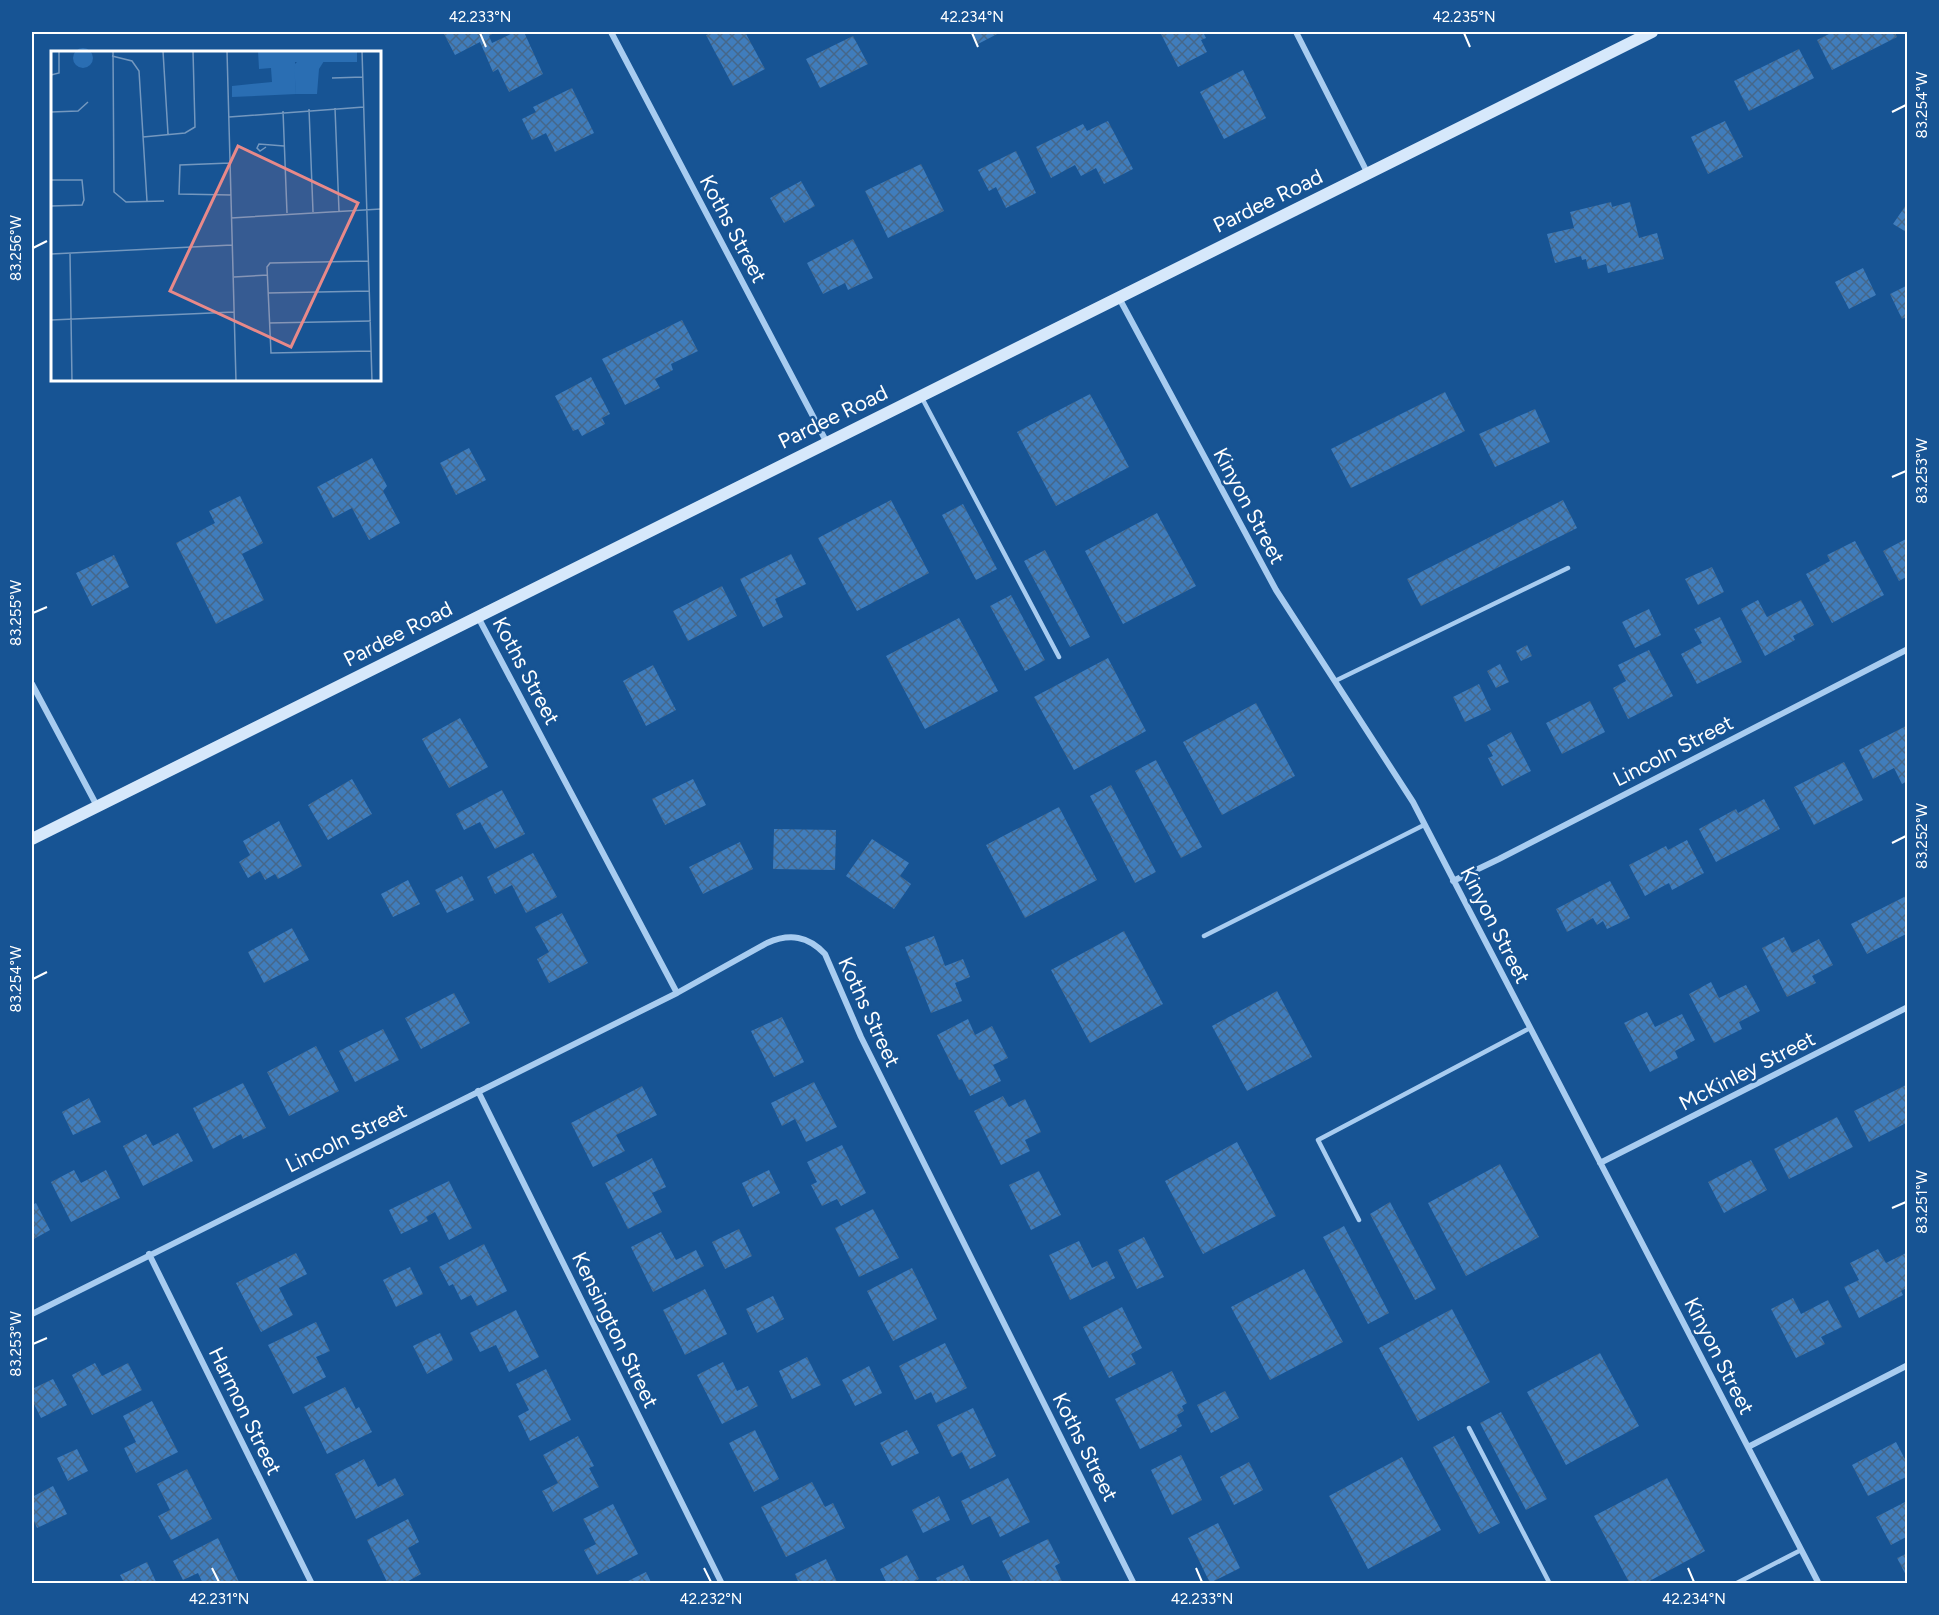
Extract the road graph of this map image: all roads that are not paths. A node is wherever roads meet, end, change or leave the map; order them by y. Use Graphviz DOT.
graph roads {
  1 [pos="611,32"];
  2 [pos="1296,32"];
  3 [pos="1652,32"];
  4 [pos="1368,174"];
  5 [pos="1118,296"];
  6 [pos="921,395"];
  7 [pos="826,441"];
  8 [pos="1568,568"];
  9 [pos="478,616"];
  10 [pos="1908,649"];
  11 [pos="1059,657"];
  12 [pos="1335,681"];
  13 [pos="32,684"];
  14 [pos="96,806"];
  15 [pos="1424,825"];
  16 [pos="32,839"];
  17 [pos="1453,881"];
  18 [pos="1204,936"];
  19 [pos="677,993"];
  20 [pos="1908,1007"];
  21 [pos="1530,1028"];
  22 [pos="478,1091"];
  23 [pos="1600,1163"];
  24 [pos="1359,1220"];
  25 [pos="149,1254"];
  26 [pos="32,1314"];
  27 [pos="1908,1365"];
  28 [pos="1469,1428"];
  29 [pos="1748,1447"];
  30 [pos="1801,1550"];
  31 [pos="312,1584"];
  32 [pos="722,1584"];
  33 [pos="1134,1584"];
  34 [pos="1550,1584"];
  35 [pos="1735,1584"];
  36 [pos="1819,1584"];
  1 -- 7 [label="street, Koths Street"];
  2 -- 4 [label="street"];
  3 -- 4 [label="main road, Pardee Road"];
  4 -- 5 [label="main road, Pardee Road"];
  5 -- 6 [label="main road, Pardee Road"];
  5 -- 12 [label="street, Kinyon Street"];
  6 -- 7 [label="main road, Pardee Road"];
  6 -- 11 [label="lane"];
  7 -- 9 [label="main road, Pardee Road"];
  8 -- 12 [label="lane"];
  9 -- 14 [label="main road, Pardee Road"];
  9 -- 19 [label="street, Koths Street"];
  10 -- 17 [label="street, Lincoln Street"];
  12 -- 15 [label="street, Kinyon Street"];
  13 -- 14 [label="street"];
  14 -- 16 [label="main road, Pardee Road"];
  15 -- 17 [label="street, Kinyon Street"];
  15 -- 18 [label="lane"];
  17 -- 21 [label="street, Kinyon Street"];
  19 -- 22 [label="street, Lincoln Street"];
  19 -- 33 [label="street, Koths Street"];
  20 -- 23 [label="street, McKinley Street"];
  21 -- 23 [label="street, Kinyon Street"];
  21 -- 24 [label="lane"];
  22 -- 25 [label="street, Lincoln Street"];
  22 -- 32 [label="street, Kensington Street"];
  23 -- 29 [label="street, Kinyon Street"];
  25 -- 26 [label="street, Lincoln Street"];
  25 -- 31 [label="street, Harmon Street"];
  27 -- 29 [label="street"];
  28 -- 34 [label="lane"];
  29 -- 30 [label="street, Kinyon Street"];
  30 -- 35 [label="lane"];
  30 -- 36 [label="street, Kinyon Street"];
}
